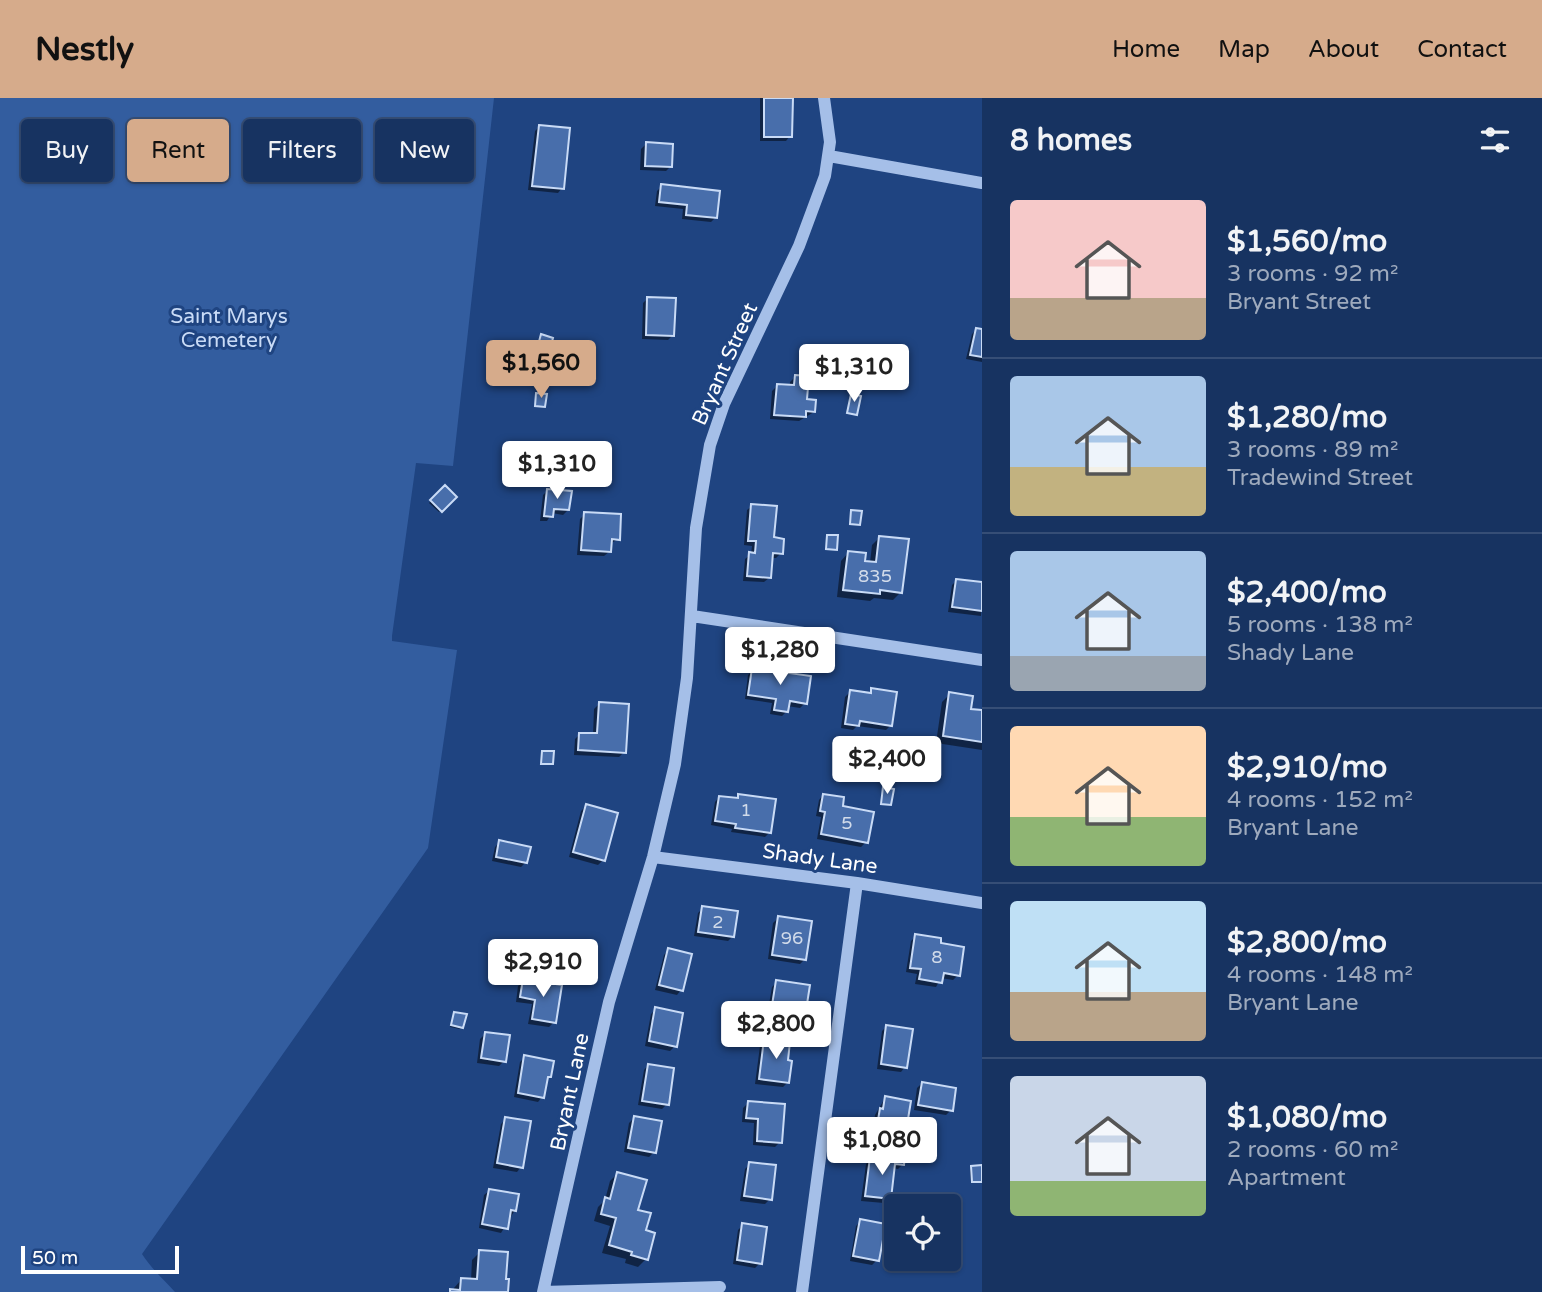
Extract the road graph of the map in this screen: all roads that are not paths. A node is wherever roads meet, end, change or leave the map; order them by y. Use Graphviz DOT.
graph roads {
  1 [pos="824,98"];
  2 [pos="829,156"];
  3 [pos="982,183"];
  4 [pos="692,616"];
  5 [pos="982,660"];
  6 [pos="679,738"];
  7 [pos="653,856"];
  8 [pos="857,883"];
  9 [pos="982,902"];
  10 [pos="720,1287"];
  11 [pos="543,1292"];
  12 [pos="802,1292"];
  1 -- 2 [label="street, Bryant Street"];
  2 -- 3 [label="street"];
  2 -- 4 [label="street, Bryant Street"];
  4 -- 5 [label="street"];
  4 -- 6 [label="street, Bryant Street"];
  6 -- 7 [label="street, Bryant Lane"];
  7 -- 8 [label="street, Shady Lane"];
  7 -- 11 [label="street, Bryant Lane"];
  8 -- 9 [label="street, Shady Lane"];
  8 -- 12 [label="street"];
  10 -- 11 [label="street"];
}
